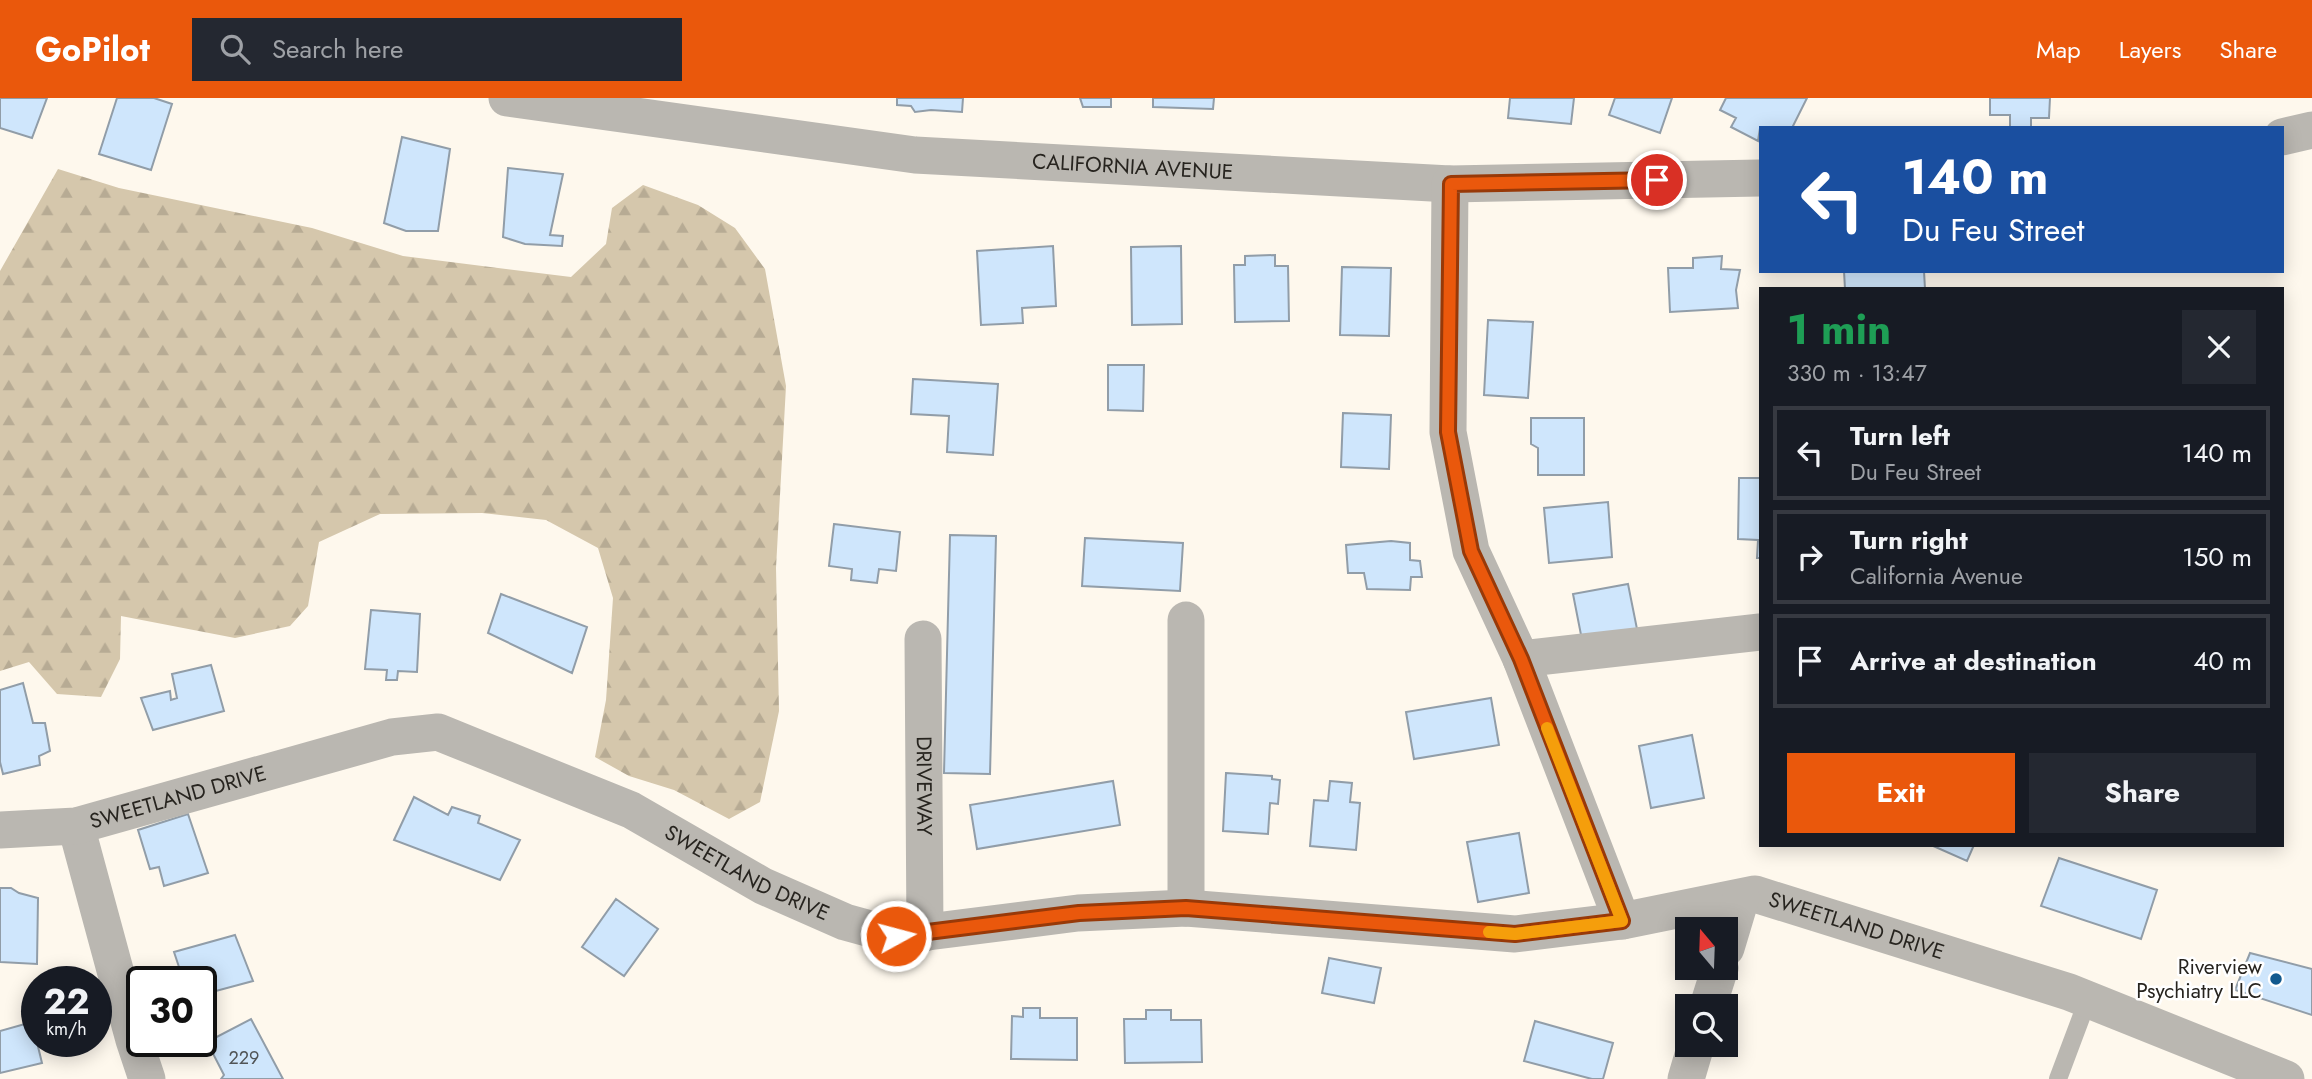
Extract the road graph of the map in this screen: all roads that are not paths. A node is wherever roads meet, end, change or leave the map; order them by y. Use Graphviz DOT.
graph roads {
  1 [pos="507,98"];
  2 [pos="2312,130"];
  3 [pos="2284,137"];
  4 [pos="1759,178"];
  5 [pos="1451,184"];
  6 [pos="1186,620"];
  7 [pos="1759,632"];
  8 [pos="923,639"];
  9 [pos="1521,659"];
  10 [pos="76,826"];
  11 [pos="0,830"];
  12 [pos="1741,898"];
  13 [pos="1186,908"];
  14 [pos="1735,917"];
  15 [pos="1622,921"];
  16 [pos="925,933"];
  17 [pos="2088,999"];
  18 [pos="1692,1057"];
  19 [pos="146,1079"];
  20 [pos="1686,1079"];
  21 [pos="2058,1079"];
  22 [pos="2286,1079"];
  1 -- 5 [label="street, CALIFORNIA AVENUE"];
  2 -- 3 [label="street"];
  4 -- 5 [label="street, CALIFORNIA AVENUE"];
  5 -- 9 [label="street"];
  6 -- 13 [label="street"];
  7 -- 9 [label="street"];
  8 -- 16 [label="street, DRIVEWAY"];
  9 -- 15 [label="street"];
  10 -- 11 [label="street, SWEETLAND DRIVE"];
  10 -- 16 [label="street, SWEETLAND DRIVE"];
  10 -- 19 [label="street"];
  12 -- 14 [label="street"];
  12 -- 15 [label="street, SWEETLAND DRIVE"];
  12 -- 17 [label="street, SWEETLAND DRIVE"];
  13 -- 15 [label="street, SWEETLAND DRIVE"];
  13 -- 16 [label="street, SWEETLAND DRIVE"];
  17 -- 21 [label="lane"];
  17 -- 22 [label="street, SWEETLAND DRIVE"];
  18 -- 20 [label="street"];
}
